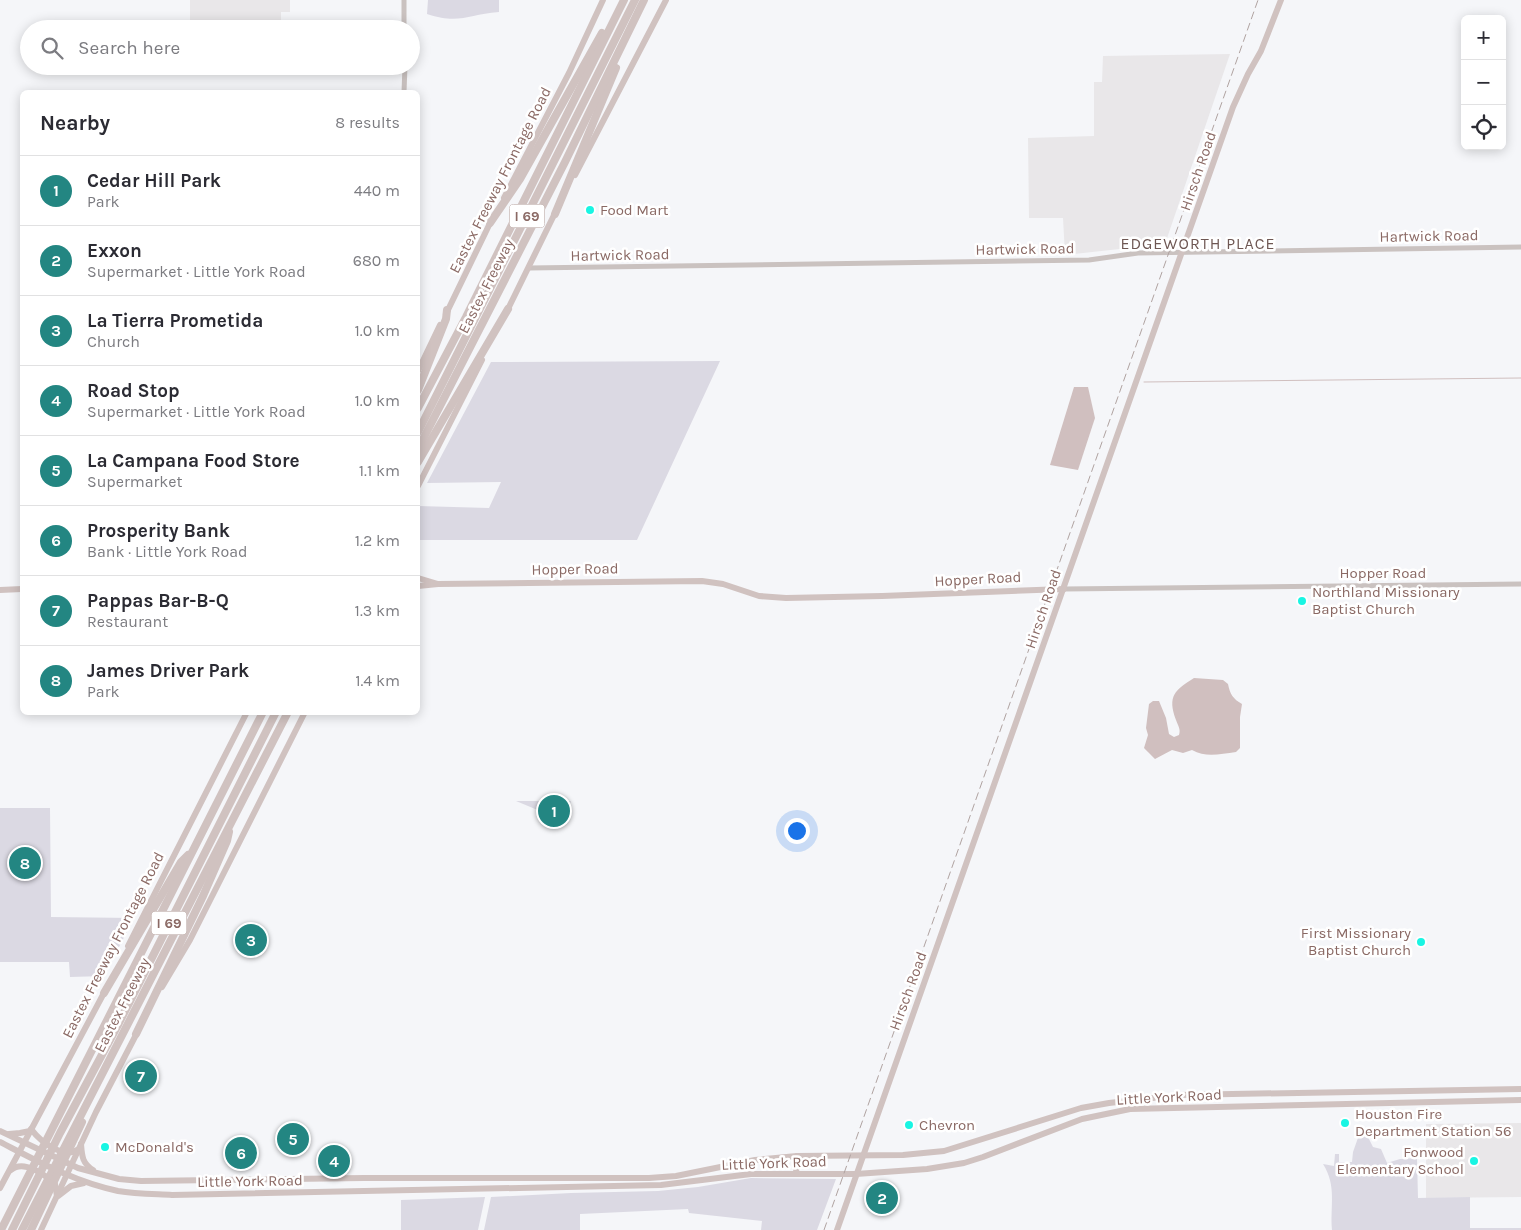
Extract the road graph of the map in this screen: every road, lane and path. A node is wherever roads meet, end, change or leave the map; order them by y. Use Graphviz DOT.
graph roads {
  1 [pos="404,0"];
  2 [pos="603,0"];
  3 [pos="635,0"];
  4 [pos="644,0"];
  5 [pos="666,0"];
  6 [pos="1281,0"];
  7 [pos="622,2"];
  8 [pos="404,20"];
  9 [pos="626,37"];
  10 [pos="404,75"];
  11 [pos="404,90"];
  12 [pos="555,214"];
  13 [pos="490,223"];
  14 [pos="1521,247"];
  15 [pos="1182,252"];
  16 [pos="529,268"];
  17 [pos="508,309"];
  18 [pos="448,310"];
  19 [pos="420,367"];
  20 [pos="420,385"];
  21 [pos="420,404"];
  22 [pos="420,428"];
  23 [pos="420,445"];
  24 [pos="420,459"];
  25 [pos="420,482"];
  26 [pos="420,579"];
  27 [pos="438,584"];
  28 [pos="1521,584"];
  29 [pos="420,586"];
  30 [pos="20,589"];
  31 [pos="1064,589"];
  32 [pos="0,590"];
  33 [pos="245,715"];
  34 [pos="261,715"];
  35 [pos="274,715"];
  36 [pos="286,715"];
  37 [pos="303,715"];
  38 [pos="230,824"];
  39 [pos="192,852"];
  40 [pos="104,993"];
  41 [pos="136,1034"];
  42 [pos="1521,1089"];
  43 [pos="1341,1092"];
  44 [pos="1358,1092"];
  45 [pos="1199,1095"];
  46 [pos="1162,1097"];
  47 [pos="1521,1100"];
  48 [pos="1357,1103"];
  49 [pos="1341,1104"];
  50 [pos="1199,1107"];
  51 [pos="1162,1108"];
  52 [pos="30,1130"];
  53 [pos="3,1132"];
  54 [pos="0,1142"];
  55 [pos="24,1142"];
  56 [pos="76,1143"];
  57 [pos="19,1152"];
  58 [pos="797,1156"];
  59 [pos="862,1156"];
  60 [pos="72,1165"];
  61 [pos="9,1171"];
  62 [pos="98,1173"];
  63 [pos="796,1174"];
  64 [pos="856,1174"];
  65 [pos="66,1176"];
  66 [pos="364,1178"];
  67 [pos="119,1179"];
  68 [pos="86,1183"];
  69 [pos="0,1188"];
  70 [pos="117,1191"];
  71 [pos="364,1191"];
  72 [pos="45,1192"];
  73 [pos="57,1197"];
  74 [pos="1,1230"];
  75 [pos="12,1230"];
  76 [pos="22,1230"];
  77 [pos="31,1230"];
  78 [pos="41,1230"];
  79 [pos="837,1230"];
  1 -- 8 [label="street"];
  2 -- 13 [label="main road, Eastex Freeway Frontage Road"];
  3 -- 22 [label="highway, I 69"];
  4 -- 9 [label="highway, Eastex Freeway / I 69"];
  5 -- 12 [label="main road"];
  6 -- 15 [label="main road, Hirsch Road"];
  7 -- 13 [label="highway"];
  7 -- 21 [label="highway, Eastex Freeway / I 69"];
  9 -- 12 [label="highway"];
  9 -- 23 [label="highway, Eastex Freeway / I 69"];
  10 -- 11 [label="street"];
  12 -- 16 [label="main road"];
  13 -- 18 [label="main road, Eastex Freeway Frontage Road"];
  14 -- 15 [label="street, Hartwick Road"];
  15 -- 16 [label="street, Hartwick Road"];
  15 -- 31 [label="main road, Hirsch Road"];
  16 -- 17 [label="main road"];
  17 -- 24 [label="highway"];
  17 -- 25 [label="main road"];
  18 -- 19 [label="main road, Eastex Freeway Frontage Road"];
  18 -- 20 [label="highway"];
  26 -- 27 [label="main road, Hopper Road"];
  27 -- 29 [label="main road, Hopper Road"];
  27 -- 31 [label="main road, Hopper Road"];
  28 -- 31 [label="street, Hopper Road"];
  30 -- 32 [label="main road"];
  31 -- 59 [label="main road, Hirsch Road"];
  33 -- 40 [label="main road, Eastex Freeway Frontage Road"];
  34 -- 39 [label="highway, Eastex Freeway / I 69"];
  35 -- 75 [label="highway, I 69"];
  36 -- 38 [label="highway, Eastex Freeway / I 69"];
  37 -- 41 [label="main road"];
  38 -- 41 [label="highway"];
  38 -- 56 [label="highway, Eastex Freeway / I 69"];
  39 -- 40 [label="highway"];
  39 -- 74 [label="highway, Eastex Freeway / I 69"];
  40 -- 52 [label="main road, Eastex Freeway Frontage Road"];
  41 -- 56 [label="main road"];
  42 -- 44 [label="main road, Little York Road"];
  43 -- 44 [label="main road, Little York Road"];
  43 -- 45 [label="main road, Little York Road"];
  43 -- 49 [label="main road"];
  44 -- 48 [label="main road"];
  45 -- 46 [label="main road, Little York Road"];
  45 -- 50 [label="main road"];
  46 -- 51 [label="main road"];
  46 -- 59 [label="main road, Little York Road"];
  47 -- 48 [label="main road, Little York Road"];
  48 -- 49 [label="main road, Little York Road"];
  49 -- 50 [label="main road, Little York Road"];
  50 -- 51 [label="main road, Little York Road"];
  51 -- 64 [label="main road, Little York Road"];
  52 -- 53 [label="main road"];
  52 -- 55 [label="main road, Eastex Freeway Frontage Road"];
  52 -- 56 [label="main road"];
  53 -- 55 [label="main road, Little York Road"];
  54 -- 57 [label="main road, Little York Road"];
  55 -- 57 [label="main road, Eastex Freeway Frontage Road"];
  55 -- 60 [label="main road, Little York Road"];
  56 -- 60 [label="main road"];
  56 -- 62 [label="main road"];
  56 -- 72 [label="highway, Eastex Freeway / I 69"];
  57 -- 61 [label="main road, Eastex Freeway Frontage Road"];
  57 -- 65 [label="main road, Little York Road"];
  58 -- 59 [label="main road, Little York Road"];
  58 -- 63 [label="main road"];
  58 -- 66 [label="main road, Little York Road"];
  59 -- 64 [label="main road, Hirsch Road"];
  60 -- 62 [label="main road, Little York Road"];
  60 -- 65 [label="main road"];
  61 -- 69 [label="main road, Eastex Freeway Frontage Road"];
  61 -- 73 [label="main road"];
  62 -- 67 [label="main road, Little York Road"];
  63 -- 64 [label="main road, Little York Road"];
  63 -- 71 [label="main road, Little York Road"];
  64 -- 79 [label="main road, Hirsch Road"];
  65 -- 68 [label="main road, Little York Road"];
  65 -- 73 [label="main road"];
  66 -- 67 [label="main road, Little York Road"];
  66 -- 71 [label="main road"];
  67 -- 70 [label="main road"];
  68 -- 70 [label="main road, Little York Road"];
  68 -- 73 [label="main road"];
  70 -- 71 [label="main road, Little York Road"];
  72 -- 76 [label="highway, Eastex Freeway / I 69"];
  72 -- 77 [label="highway"];
  73 -- 78 [label="main road"];
}
